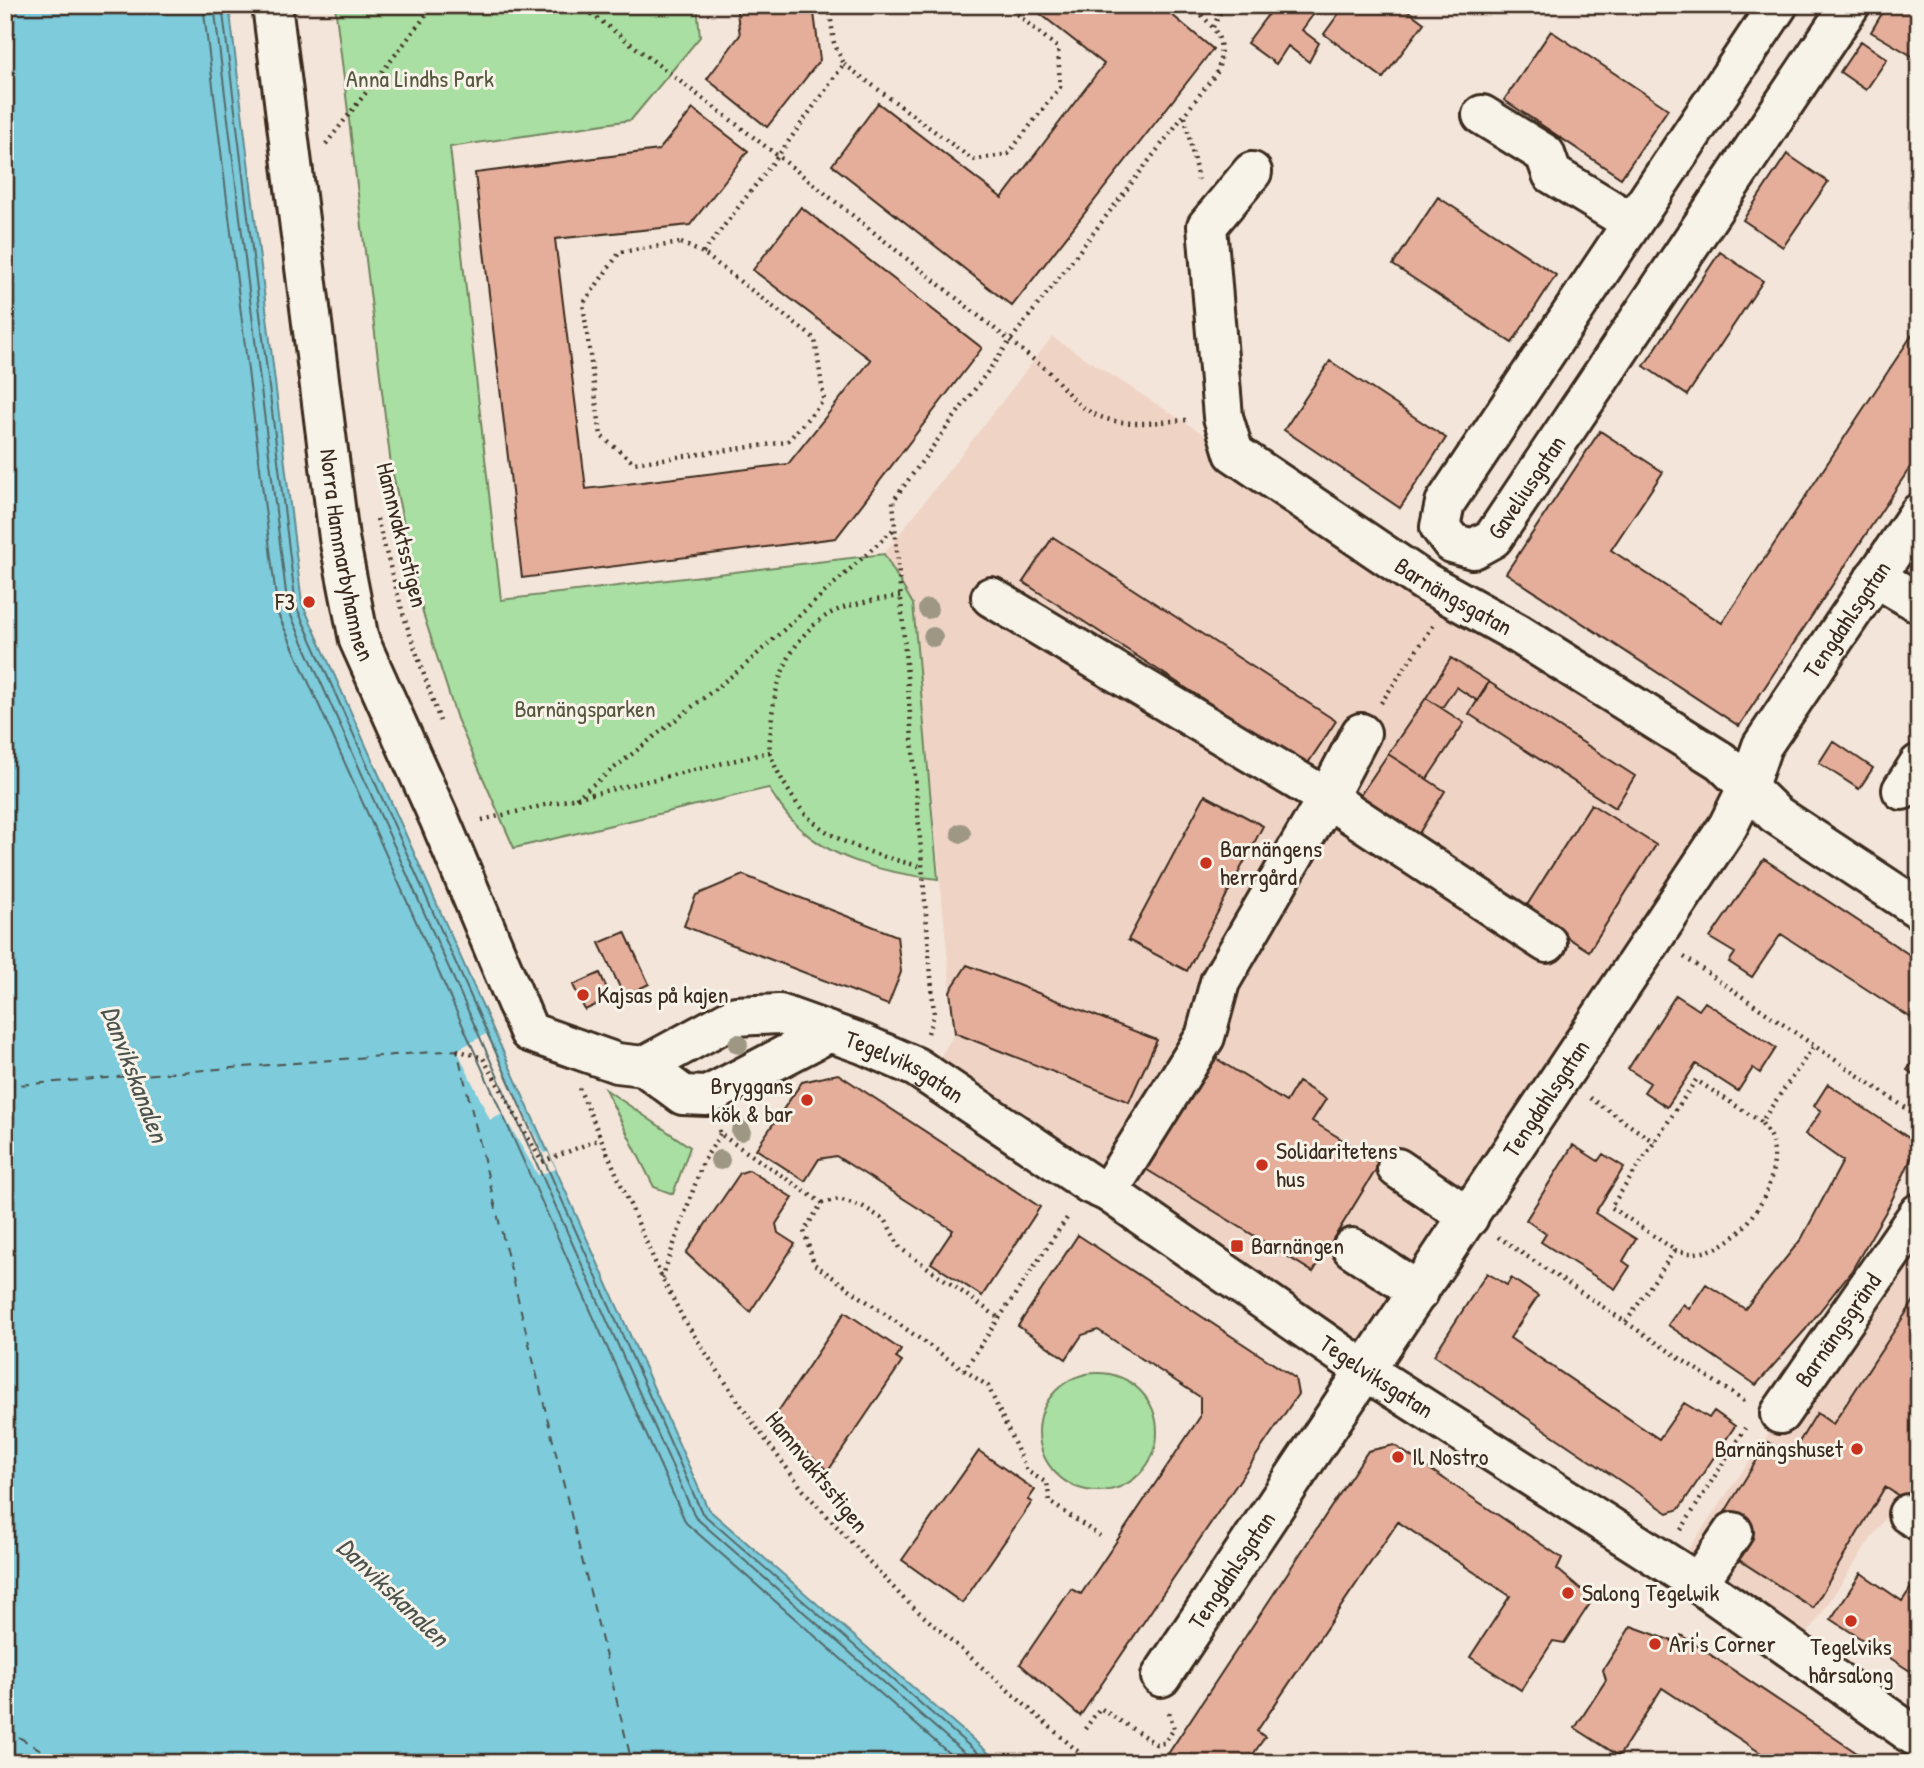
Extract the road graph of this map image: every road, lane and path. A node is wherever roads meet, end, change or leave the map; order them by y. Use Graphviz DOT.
graph roads {
  1 [pos="272,5"];
  2 [pos="434,5"];
  3 [pos="580,5"];
  4 [pos="829,5"];
  5 [pos="1006,5"];
  6 [pos="1191,5"];
  7 [pos="1224,5"];
  8 [pos="1777,5"];
  9 [pos="1850,5"];
  10 [pos="1213,27"];
  11 [pos="844,64"];
  12 [pos="1482,115"];
  13 [pos="1697,124"];
  14 [pos="324,132"];
  15 [pos="778,156"];
  16 [pos="1745,159"];
  17 [pos="1252,172"];
  18 [pos="1631,222"];
  19 [pos="1207,226"];
  20 [pos="703,253"];
  21 [pos="1223,417"];
  22 [pos="375,511"];
  23 [pos="1919,513"];
  24 [pos="895,528"];
  25 [pos="1875,577"];
  26 [pos="900,596"];
  27 [pos="1453,596"];
  28 [pos="990,597"];
  29 [pos="1919,603"];
  30 [pos="445,733"];
  31 [pos="1361,733"];
  32 [pos="770,752"];
  33 [pos="1748,786"];
  34 [pos="576,798"];
  35 [pos="1327,798"];
  36 [pos="477,807"];
  37 [pos="482,820"];
  38 [pos="487,832"];
  39 [pos="923,867"];
  40 [pos="1919,909"];
  41 [pos="1655,936"];
  42 [pos="1547,943"];
  43 [pos="828,1033"];
  44 [pos="1814,1046"];
  45 [pos="457,1050"];
  46 [pos="644,1066"];
  47 [pos="1561,1078"];
  48 [pos="707,1096"];
  49 [pos="1919,1117"];
  50 [pos="1761,1122"];
  51 [pos="720,1134"];
  52 [pos="1654,1142"];
  53 [pos="1396,1168"];
  54 [pos="1099,1188"];
  55 [pos="822,1203"];
  56 [pos="1919,1213"];
  57 [pos="1469,1217"];
  58 [pos="1352,1248"];
  59 [pos="1675,1250"];
  60 [pos="662,1278"];
  61 [pos="1419,1292"];
  62 [pos="999,1318"];
  63 [pos="1626,1322"];
  64 [pos="964,1370"];
  65 [pos="1366,1371"];
  66 [pos="1739,1397"];
  67 [pos="1780,1414"];
  68 [pos="1732,1532"];
  69 [pos="1100,1535"];
  70 [pos="1661,1560"];
  71 [pos="1698,1584"];
  72 [pos="1161,1677"];
  73 [pos="1085,1729"];
  74 [pos="1919,1739"];
  75 [pos="1156,1744"];
  76 [pos="1091,1763"];
  1 -- 46 [label="street, Norra Hammarbyhamnen"];
  2 -- 14 [label="path"];
  3 -- 15 [label="path"];
  4 -- 11 [label="path"];
  5 -- 11 [label="path"];
  6 -- 10 [label="path"];
  7 -- 10 [label="path"];
  8 -- 13 [label="street, Gaveliusgatan"];
  9 -- 16 [label="street, Gaveliusgatan"];
  10 -- 19 [label="path"];
  11 -- 15 [label="path"];
  12 -- 18 [label="street"];
  13 -- 16 [label="street"];
  13 -- 18 [label="street, Gaveliusgatan"];
  15 -- 20 [label="path"];
  15 -- 21 [label="path"];
  16 -- 18 [label="street, Gaveliusgatan"];
  17 -- 19 [label="street"];
  19 -- 21 [label="street, Barnängsgatan"];
  20 -- 20 [label="path"];
  21 -- 27 [label="street, Barnängsgatan"];
  22 -- 30 [label="path, Hamnvaktsstigen"];
  23 -- 25 [label="street, Tengdahlsgatan"];
  24 -- 34 [label="path"];
  25 -- 29 [label="street"];
  25 -- 33 [label="street, Tengdahlsgatan"];
  26 -- 32 [label="path"];
  27 -- 31 [label="path"];
  27 -- 33 [label="street, Barnängsgatan"];
  28 -- 35 [label="street"];
  31 -- 35 [label="street"];
  32 -- 34 [label="path"];
  32 -- 39 [label="path"];
  33 -- 40 [label="street, Barnängsgatan"];
  33 -- 41 [label="street, Tengdahlsgatan"];
  34 -- 37 [label="path"];
  35 -- 42 [label="street"];
  35 -- 54 [label="street"];
  36 -- 37 [label="path"];
  37 -- 38 [label="path"];
  41 -- 44 [label="path"];
  41 -- 47 [label="street, Tengdahlsgatan"];
  43 -- 46 [label="street, Tegelviksgatan"];
  43 -- 48 [label="street, Tegelviksgatan"];
  43 -- 54 [label="street, Tegelviksgatan"];
  44 -- 49 [label="path"];
  44 -- 50 [label="path"];
  45 -- 60 [label="path, Hamnvaktsstigen"];
  46 -- 48 [label="street"];
  47 -- 52 [label="path"];
  47 -- 57 [label="street, Tengdahlsgatan"];
  48 -- 51 [label="path"];
  50 -- 52 [label="path"];
  50 -- 59 [label="path"];
  51 -- 55 [label="path"];
  51 -- 60 [label="path"];
  52 -- 59 [label="path"];
  53 -- 57 [label="street"];
  54 -- 62 [label="path"];
  54 -- 65 [label="street, Tegelviksgatan"];
  55 -- 62 [label="path"];
  55 -- 64 [label="path"];
  56 -- 67 [label="street, Barnängsgränd"];
  57 -- 61 [label="street, Tengdahlsgatan"];
  57 -- 63 [label="path"];
  58 -- 61 [label="street"];
  59 -- 63 [label="path"];
  60 -- 76 [label="path, Hamnvaktsstigen"];
  61 -- 65 [label="street, Tengdahlsgatan"];
  62 -- 64 [label="path"];
  63 -- 66 [label="path"];
  64 -- 69 [label="path"];
  65 -- 70 [label="street, Tegelviksgatan"];
  65 -- 72 [label="street, Tengdahlsgatan"];
  67 -- 70 [label="path"];
  68 -- 71 [label="street"];
  70 -- 71 [label="street, Tegelviksgatan"];
  71 -- 74 [label="street, Tegelviksgatan"];
  73 -- 75 [label="path"];
}
